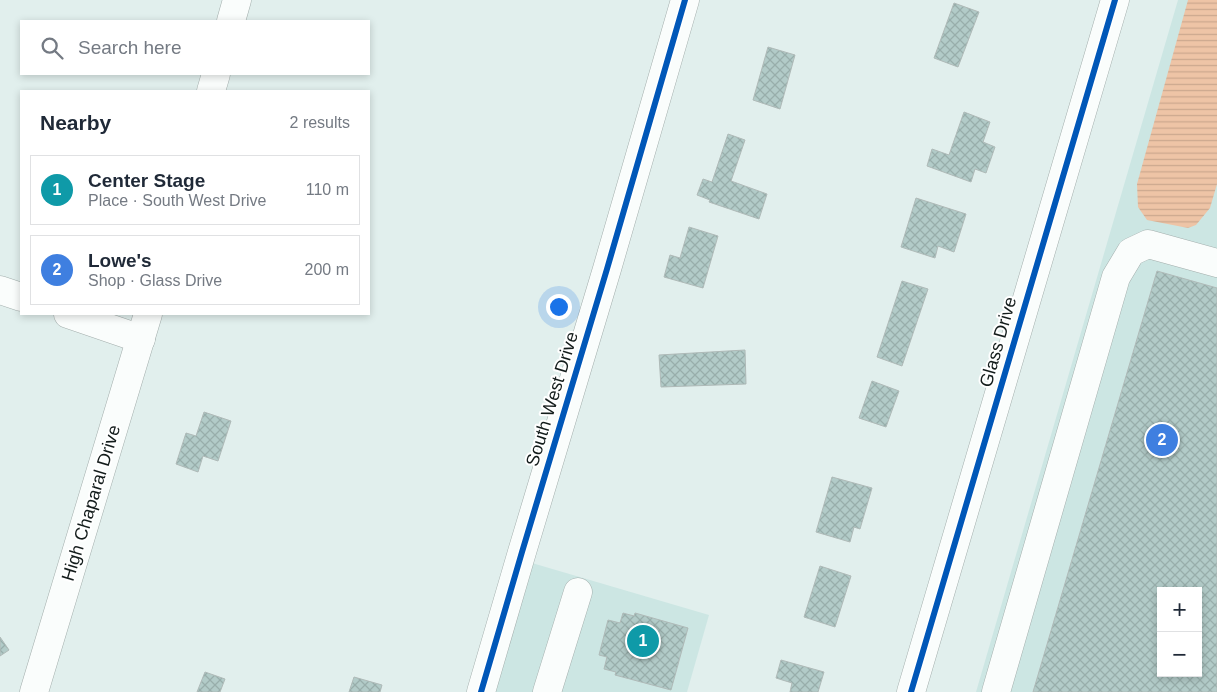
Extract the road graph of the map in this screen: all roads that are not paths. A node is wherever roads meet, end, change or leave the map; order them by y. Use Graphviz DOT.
graph roads {
  1 [pos="237,0"];
  2 [pos="685,0"];
  3 [pos="1114,0"];
  4 [pos="231,20"];
  5 [pos="216,75"];
  6 [pos="211,90"];
  7 [pos="1217,263"];
  8 [pos="0,290"];
  9 [pos="20,297"];
  10 [pos="71,315"];
  11 [pos="148,315"];
  12 [pos="140,340"];
  13 [pos="578,592"];
  14 [pos="488,690"];
  15 [pos="34,692"];
  16 [pos="547,692"];
  17 [pos="911,692"];
  18 [pos="996,692"];
  1 -- 4 [label="street"];
  2 -- 14 [label="street, South West Drive"];
  3 -- 17 [label="street, Glass Drive"];
  5 -- 6 [label="street"];
  7 -- 18 [label="street"];
  8 -- 9 [label="street"];
  10 -- 12 [label="street"];
  11 -- 12 [label="street, High Chaparal Drive"];
  12 -- 15 [label="street, High Chaparal Drive"];
  13 -- 16 [label="street"];
}
